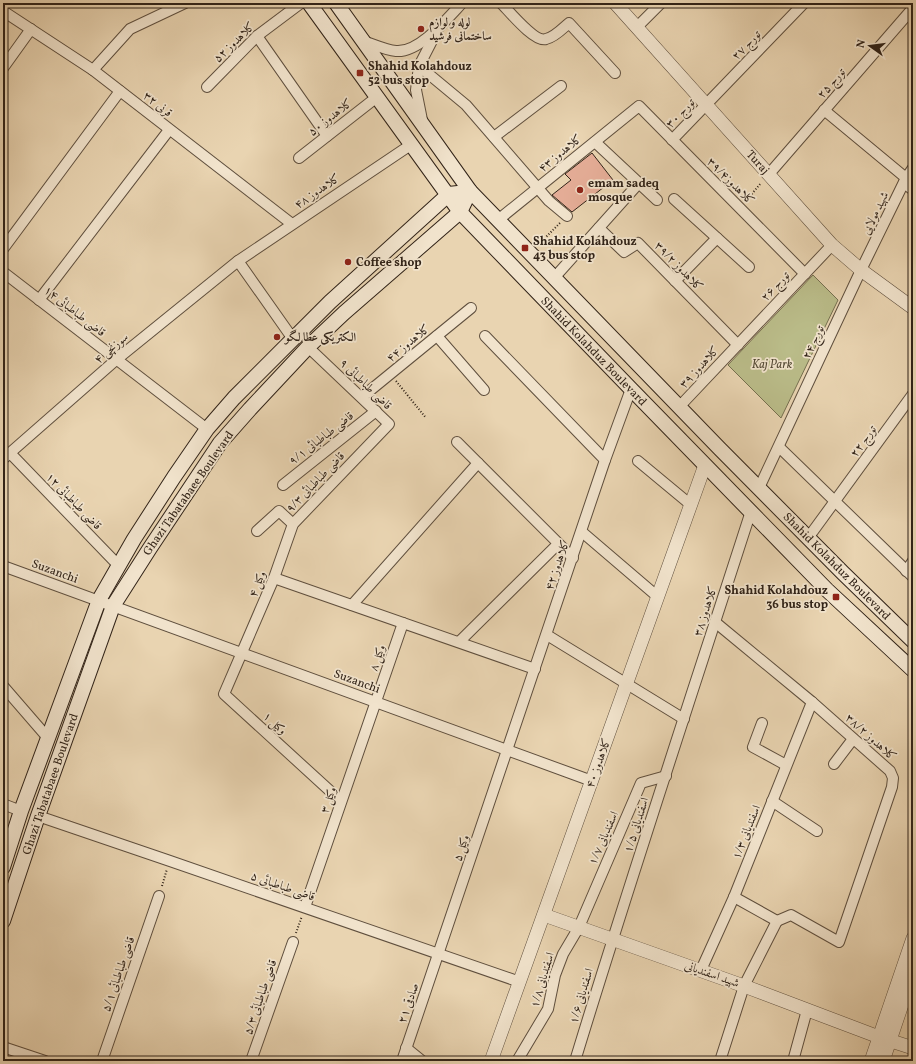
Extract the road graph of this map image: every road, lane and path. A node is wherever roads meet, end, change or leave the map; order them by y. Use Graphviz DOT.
graph roads {
  1 [pos="185,3"];
  2 [pos="301,3"];
  3 [pos="309,3"];
  4 [pos="336,3"];
  5 [pos="462,3"];
  6 [pos="501,3"];
  7 [pos="615,3"];
  8 [pos="661,3"];
  9 [pos="804,3"];
  10 [pos="913,8"];
  11 [pos="3,11"];
  12 [pos="638,27"];
  13 [pos="31,29"];
  14 [pos="437,30"];
  15 [pos="257,36"];
  16 [pos="363,41"];
  17 [pos="419,66"];
  18 [pos="3,68"];
  19 [pos="93,70"];
  20 [pos="616,72"];
  21 [pos="561,86"];
  22 [pos="207,87"];
  23 [pos="120,91"];
  24 [pos="377,97"];
  25 [pos="706,104"];
  26 [pos="639,106"];
  27 [pos="824,110"];
  28 [pos="423,126"];
  29 [pos="169,130"];
  30 [pos="327,136"];
  31 [pos="494,137"];
  32 [pos="672,140"];
  33 [pos="595,142"];
  34 [pos="412,144"];
  35 [pos="299,158"];
  36 [pos="913,168"];
  37 [pos="768,174"];
  38 [pos="905,180"];
  39 [pos="639,183"];
  40 [pos="538,188"];
  41 [pos="913,190"];
  42 [pos="470,191"];
  43 [pos="448,194"];
  44 [pos="674,199"];
  45 [pos="657,200"];
  46 [pos="740,208"];
  47 [pos="460,212"];
  48 [pos="567,216"];
  49 [pos="498,220"];
  50 [pos="292,224"];
  51 [pos="598,228"];
  52 [pos="717,238"];
  53 [pos="832,245"];
  54 [pos="3,249"];
  55 [pos="530,253"];
  56 [pos="238,261"];
  57 [pos="749,267"];
  58 [pos="861,270"];
  59 [pos="3,272"];
  60 [pos="805,274"];
  61 [pos="554,278"];
  62 [pos="675,281"];
  63 [pos="39,300"];
  64 [pos="471,308"];
  65 [pos="913,308"];
  66 [pos="437,336"];
  67 [pos="485,336"];
  68 [pos="293,339"];
  69 [pos="738,345"];
  70 [pos="308,347"];
  71 [pos="117,359"];
  72 [pos="390,374"];
  73 [pos="630,389"];
  74 [pos="484,390"];
  75 [pos="913,394"];
  76 [pos="362,397"];
  77 [pos="679,407"];
  78 [pos="376,411"];
  79 [pos="426,418"];
  80 [pos="389,424"];
  81 [pos="207,429"];
  82 [pos="457,442"];
  83 [pos="779,447"];
  84 [pos="7,456"];
  85 [pos="605,460"];
  86 [pos="638,461"];
  87 [pos="478,463"];
  88 [pos="705,465"];
  89 [pos="283,485"];
  90 [pos="759,488"];
  91 [pos="835,502"];
  92 [pos="691,505"];
  93 [pos="751,511"];
  94 [pos="293,524"];
  95 [pos="257,531"];
  96 [pos="582,532"];
  97 [pos="808,538"];
  98 [pos="558,544"];
  99 [pos="573,558"];
  100 [pos="913,561"];
  101 [pos="3,566"];
  102 [pos="119,566"];
  103 [pos="910,574"];
  104 [pos="274,578"];
  105 [pos="658,597"];
  106 [pos="99,600"];
  107 [pos="352,605"];
  108 [pos="113,606"];
  109 [pos="715,622"];
  110 [pos="403,623"];
  111 [pos="547,635"];
  112 [pos="913,641"];
  113 [pos="459,642"];
  114 [pos="242,653"];
  115 [pos="535,668"];
  116 [pos="913,670"];
  117 [pos="627,684"];
  118 [pos="3,686"];
  119 [pos="376,702"];
  120 [pos="812,702"];
  121 [pos="684,719"];
  122 [pos="762,723"];
  123 [pos="48,738"];
  124 [pos="853,739"];
  125 [pos="508,750"];
  126 [pos="834,764"];
  127 [pos="786,765"];
  128 [pos="666,776"];
  129 [pos="592,781"];
  130 [pos="341,801"];
  131 [pos="772,801"];
  132 [pos="3,804"];
  133 [pos="21,811"];
  134 [pos="38,816"];
  135 [pos="817,831"];
  136 [pos="170,861"];
  137 [pos="3,867"];
  138 [pos="159,896"];
  139 [pos="734,897"];
  140 [pos="305,907"];
  141 [pos="544,915"];
  142 [pos="3,921"];
  143 [pos="777,921"];
  144 [pos="579,928"];
  145 [pos="913,938"];
  146 [pos="612,939"];
  147 [pos="293,942"];
  148 [pos="438,954"];
  149 [pos="701,970"];
  150 [pos="913,972"];
  151 [pos="520,982"];
  152 [pos="744,986"];
  153 [pos="807,1010"];
  154 [pos="885,1039"];
  155 [pos="3,1047"];
  156 [pos="406,1048"];
  157 [pos="913,1048"];
  158 [pos="45,1061"];
  159 [pos="102,1061"];
  160 [pos="251,1061"];
  161 [pos="402,1061"];
  162 [pos="422,1061"];
  163 [pos="491,1061"];
  164 [pos="517,1061"];
  165 [pos="575,1061"];
  166 [pos="720,1061"];
  167 [pos="793,1061"];
  168 [pos="871,1061"];
  169 [pos="883,1061"];
  1 -- 19 [label="street"];
  2 -- 15 [label="street, کلاهدوز ۵۲"];
  3 -- 24 [label="main road, Shahid Kolahduz Boulevard"];
  4 -- 16 [label="main road, Shahid Kolahduz Boulevard"];
  5 -- 14 [label="street"];
  6 -- 20 [label="street"];
  7 -- 12 [label="street, Turaj"];
  8 -- 12 [label="street"];
  9 -- 25 [label="street, تورج ۲۷"];
  10 -- 27 [label="street, تورج ۲۵"];
  11 -- 13 [label="street, قرنی ۳۲"];
  12 -- 25 [label="street, Turaj"];
  13 -- 18 [label="street"];
  13 -- 19 [label="street, قرنی ۳۲"];
  14 -- 16 [label="street"];
  14 -- 17 [label="street"];
  15 -- 22 [label="street, کلاهدوز ۵۲"];
  15 -- 30 [label="street"];
  16 -- 28 [label="main road, Shahid Kolahduz Boulevard"];
  17 -- 28 [label="street"];
  17 -- 31 [label="street"];
  19 -- 23 [label="street, قرنی ۳۲"];
  21 -- 31 [label="street"];
  23 -- 29 [label="street, قرنی ۳۲"];
  23 -- 54 [label="street"];
  24 -- 30 [label="street, کلاهدوز ۵۰"];
  24 -- 34 [label="main road, Shahid Kolahduz Boulevard"];
  25 -- 32 [label="street, تورج ۳۰"];
  25 -- 37 [label="street, Turaj"];
  26 -- 32 [label="street, کلاهدوز۳۹/۴"];
  26 -- 33 [label="street, کلاهدوز ۴۳"];
  27 -- 37 [label="street, تورج ۲۵"];
  27 -- 38 [label="street"];
  28 -- 42 [label="main road, Shahid Kolahduz Boulevard"];
  29 -- 50 [label="street, قرنی ۳۲"];
  29 -- 63 [label="street"];
  30 -- 35 [label="street, کلاهدوز ۵۰"];
  31 -- 40 [label="street"];
  32 -- 46 [label="street, کلاهدوز۳۹/۴"];
  33 -- 39 [label="street"];
  33 -- 40 [label="street, کلاهدوز ۴۳"];
  34 -- 43 [label="main road, Shahid Kolahduz Boulevard"];
  34 -- 50 [label="street, کلاهدوز ۴۸"];
  36 -- 38 [label="street, شهید مولایی"];
  37 -- 46 [label="path"];
  37 -- 53 [label="street, Turaj"];
  38 -- 41 [label="street"];
  38 -- 58 [label="street, شهید مولایی"];
  39 -- 45 [label="street"];
  39 -- 51 [label="street"];
  40 -- 48 [label="street"];
  40 -- 49 [label="street, کلاهدوز ۴۳"];
  42 -- 43 [label="main road"];
  42 -- 47 [label="main road, Ghazi Tabatabaee Boulevard"];
  42 -- 49 [label="main road, Shahid Kolahduz Boulevard"];
  43 -- 47 [label="main road, Shahid Kolahduz Boulevard"];
  43 -- 68 [label="main road, Ghazi Tabatabaee Boulevard"];
  44 -- 52 [label="street"];
  46 -- 60 [label="street, کلاهدوز۳۹/۴"];
  47 -- 70 [label="main road, Ghazi Tabatabaee Boulevard"];
  47 -- 73 [label="main road, Shahid Kolahduz Boulevard"];
  48 -- 55 [label="path"];
  49 -- 55 [label="main road, Shahid Kolahduz Boulevard"];
  50 -- 56 [label="street, کلاهدوز ۴۸"];
  51 -- 61 [label="street"];
  51 -- 62 [label="street, کلاهدوز ۳۹/۲"];
  52 -- 57 [label="street"];
  52 -- 62 [label="street"];
  53 -- 58 [label="street, Turaj"];
  53 -- 60 [label="street, تورج ۲۶"];
  55 -- 61 [label="main road, Shahid Kolahduz Boulevard"];
  56 -- 68 [label="street"];
  56 -- 71 [label="street, سوزنچی ۴"];
  58 -- 65 [label="street, Turaj"];
  58 -- 83 [label="street, تورج ۲۴"];
  59 -- 63 [label="street, قاضی طباطبائی ۱۴"];
  60 -- 69 [label="street, تورج ۲۶"];
  61 -- 77 [label="main road, Shahid Kolahduz Boulevard"];
  62 -- 69 [label="street, کلاهدوز ۳۹/۲"];
  63 -- 71 [label="street, قاضی طباطبائی ۱۴"];
  64 -- 66 [label="street, کلاهدوز ۴۴"];
  66 -- 72 [label="street, کلاهدوز ۴۴"];
  66 -- 74 [label="street"];
  67 -- 85 [label="street"];
  68 -- 81 [label="main road, Ghazi Tabatabaee Boulevard"];
  69 -- 77 [label="street, کلاهدوز ۳۹"];
  70 -- 76 [label="street, قاضی طباطبائی ۹"];
  70 -- 108 [label="main road, Ghazi Tabatabaee Boulevard"];
  71 -- 81 [label="street, قاضی طباطبائی ۱۴"];
  71 -- 84 [label="street, سوزنچی ۴"];
  72 -- 76 [label="street, کلاهدوز ۴۴"];
  72 -- 79 [label="path"];
  73 -- 85 [label="street, کلاهدوز ۴۲"];
  73 -- 88 [label="main road, Shahid Kolahduz Boulevard"];
  75 -- 91 [label="street, تورج ۲۲"];
  76 -- 78 [label="street, قاضی طباطبائی ۹"];
  77 -- 90 [label="main road, Shahid Kolahduz Boulevard"];
  78 -- 80 [label="street, قاضی طباطبائی ۹"];
  78 -- 89 [label="street, قاضی طباطبائی ۹/۱"];
  80 -- 94 [label="street, قاضی طباطبائی ۹/۳"];
  81 -- 102 [label="main road, Ghazi Tabatabaee Boulevard"];
  82 -- 87 [label="street"];
  83 -- 90 [label="street, تورج ۲۴"];
  83 -- 91 [label="street"];
  84 -- 102 [label="street, قاضی طباطبائی ۱۲"];
  85 -- 96 [label="street, کلاهدوز ۴۲"];
  86 -- 92 [label="street"];
  87 -- 98 [label="street"];
  87 -- 107 [label="street"];
  88 -- 92 [label="street, کلاهدوز ۴۰"];
  88 -- 93 [label="main road, Shahid Kolahduz Boulevard"];
  90 -- 97 [label="main road, Shahid Kolahduz Boulevard"];
  91 -- 97 [label="street, تورج ۲۲"];
  91 -- 103 [label="street"];
  92 -- 105 [label="street, کلاهدوز ۴۰"];
  93 -- 109 [label="street, کلاهدوز ۳۸"];
  93 -- 116 [label="main road, Shahid Kolahduz Boulevard"];
  94 -- 95 [label="street, قاضی طباطبائی ۹/۳"];
  94 -- 104 [label="street, وکيل ۴"];
  96 -- 99 [label="street, کلاهدوز ۴۲"];
  96 -- 105 [label="street"];
  97 -- 112 [label="main road, Shahid Kolahduz Boulevard"];
  98 -- 99 [label="street"];
  98 -- 113 [label="street"];
  99 -- 111 [label="street, کلاهدوز ۴۲"];
  100 -- 103 [label="street"];
  101 -- 106 [label="street, Suzanchi"];
  102 -- 106 [label="main road, Ghazi Tabatabaee Boulevard"];
  104 -- 107 [label="street"];
  104 -- 114 [label="street, وکيل ۴"];
  105 -- 117 [label="street, کلاهدوز ۴۰"];
  106 -- 108 [label="street, Suzanchi"];
  106 -- 123 [label="main road, Ghazi Tabatabaee Boulevard"];
  107 -- 110 [label="street"];
  108 -- 114 [label="street, Suzanchi"];
  108 -- 134 [label="main road, Ghazi Tabatabaee Boulevard"];
  109 -- 120 [label="street, کلاهدوز ۳۸/۲"];
  109 -- 121 [label="street, کلاهدوز ۳۸"];
  110 -- 113 [label="street"];
  110 -- 119 [label="street, وکيل ۸"];
  111 -- 115 [label="street, کلاهدوز ۴۲"];
  111 -- 117 [label="street"];
  113 -- 115 [label="street"];
  114 -- 119 [label="street, Suzanchi"];
  114 -- 130 [label="street, وکيل ۱"];
  115 -- 125 [label="street, کلاهدوز ۴۲"];
  117 -- 121 [label="street"];
  117 -- 129 [label="street, کلاهدوز ۴۰"];
  118 -- 123 [label="street"];
  119 -- 125 [label="street, Suzanchi"];
  119 -- 130 [label="street, وکيل ۳"];
  120 -- 124 [label="street, کلاهدوز ۳۸/۲"];
  120 -- 127 [label="street, اسفندیانی ۱/۳"];
  121 -- 128 [label="street, اسفندیانی ۱/۵"];
  122 -- 127 [label="street"];
  123 -- 133 [label="main road, Ghazi Tabatabaee Boulevard"];
  124 -- 126 [label="street"];
  124 -- 143 [label="street, کلاهدوز ۳۸/۲"];
  125 -- 129 [label="street, Suzanchi"];
  125 -- 148 [label="street, وکيل ۵"];
  127 -- 131 [label="street, اسفندیانی ۱/۳"];
  128 -- 144 [label="street, ۱/۷ اسفندیانی"];
  128 -- 146 [label="street, اسفندیانی ۱/۵"];
  129 -- 141 [label="street, کلاهدوز ۴۰"];
  130 -- 140 [label="street, وکيل ۳"];
  131 -- 135 [label="street"];
  131 -- 139 [label="street, اسفندیانی ۱/۳"];
  132 -- 133 [label="street"];
  133 -- 137 [label="main road, Ghazi Tabatabaee Boulevard"];
  134 -- 136 [label="street, قاضی طباطبائی ۵"];
  134 -- 142 [label="main road, Ghazi Tabatabaee Boulevard"];
  136 -- 138 [label="path"];
  136 -- 140 [label="street, قاضی طباطبائی ۵"];
  138 -- 159 [label="street, قاضی طباطبائی ۵/۱"];
  139 -- 143 [label="street"];
  139 -- 149 [label="street, اسفندیانی ۱/۳"];
  140 -- 147 [label="path"];
  140 -- 148 [label="street, قاضی طباطبائی ۵"];
  141 -- 144 [label="street, شهید اسفندیانی"];
  141 -- 151 [label="street, کلاهدوز ۴۰"];
  143 -- 152 [label="street"];
  144 -- 146 [label="street, شهید اسفندیانی"];
  144 -- 164 [label="street, اسفندیانی ۱/۸"];
  145 -- 154 [label="street"];
  146 -- 149 [label="street, شهید اسفندیانی"];
  146 -- 165 [label="street, اسفندیانی ۱/۶"];
  147 -- 160 [label="street, قاضی طباطبائی ۵/۳"];
  148 -- 151 [label="street, قاضی طباطبائی ۵"];
  148 -- 156 [label="street, صادقی ۲۱"];
  149 -- 152 [label="street, شهید اسفندیانی"];
  150 -- 154 [label="street"];
  151 -- 163 [label="street, کلاهدوز ۴۰"];
  152 -- 153 [label="street, شهید اسفندیانی"];
  152 -- 166 [label="street"];
  153 -- 154 [label="street, شهید اسفندیانی"];
  153 -- 167 [label="street"];
  154 -- 157 [label="street, شهید اسفندیانی"];
  154 -- 168 [label="street"];
  154 -- 169 [label="street"];
  155 -- 158 [label="street"];
  156 -- 161 [label="street, صادقی ۲۱"];
  156 -- 162 [label="street"];
}
